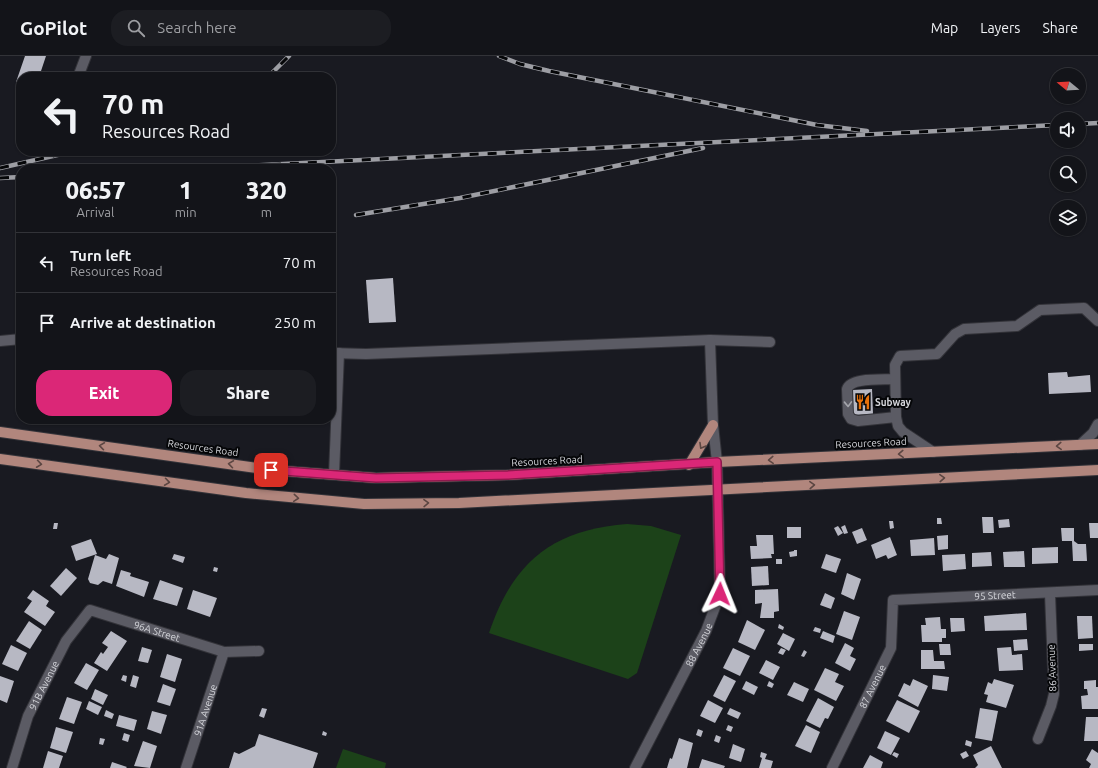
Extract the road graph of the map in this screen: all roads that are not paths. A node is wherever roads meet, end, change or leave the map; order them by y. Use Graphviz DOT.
graph roads {
  1 [pos="86,56"];
  2 [pos="80,72"];
  3 [pos="1098,321"];
  4 [pos="16,339"];
  5 [pos="710,340"];
  6 [pos="0,341"];
  7 [pos="770,342"];
  8 [pos="336,353"];
  9 [pos="895,379"];
  10 [pos="896,417"];
  11 [pos="334,424"];
  12 [pos="1098,424"];
  13 [pos="713,425"];
  14 [pos="0,432"];
  15 [pos="1098,444"];
  16 [pos="1080,445"];
  17 [pos="933,452"];
  18 [pos="0,459"];
  19 [pos="717,462"];
  20 [pos="689,465"];
  21 [pos="1098,470"];
  22 [pos="334,474"];
  23 [pos="717,490"];
  24 [pos="1098,590"];
  25 [pos="1050,594"];
  26 [pos="893,600"];
  27 [pos="90,610"];
  28 [pos="259,651"];
  29 [pos="224,652"];
  30 [pos="1038,740"];
  31 [pos="12,768"];
  32 [pos="186,768"];
  33 [pos="635,768"];
  34 [pos="832,768"];
  1 -- 2 [label="street"];
  3 -- 9 [label="street"];
  4 -- 6 [label="street"];
  5 -- 7 [label="street"];
  5 -- 8 [label="street"];
  5 -- 13 [label="street, 88 Avenue"];
  9 -- 10 [label="street"];
  9 -- 10 [label="street, one-way"];
  10 -- 17 [label="street"];
  11 -- 22 [label="street"];
  12 -- 16 [label="street"];
  13 -- 19 [label="street, 88 Avenue"];
  13 -- 20 [label="main road, one-way"];
  22 -- 14 [label="main road, Resources Road, one-way"];
  15 -- 16 [label="main road, Resources Road"];
  16 -- 17 [label="main road, Resources Road, one-way"];
  17 -- 19 [label="main road, Resources Road, one-way"];
  18 -- 23 [label="main road, one-way"];
  19 -- 20 [label="main road, Resources Road"];
  19 -- 23 [label="street, 88 Avenue"];
  20 -- 22 [label="main road, Resources Road"];
  23 -- 21 [label="main road, one-way"];
  23 -- 33 [label="street, 88 Avenue"];
  24 -- 25 [label="street, 95 Street"];
  25 -- 26 [label="street, 95 Street"];
  25 -- 30 [label="street, 86 Avenue"];
  26 -- 34 [label="street, 87 Avenue"];
  27 -- 29 [label="street, 96A Street"];
  27 -- 31 [label="street, 91B Avenue"];
  28 -- 29 [label="street, 96A Street"];
  29 -- 32 [label="street, 91A Avenue"];
}
